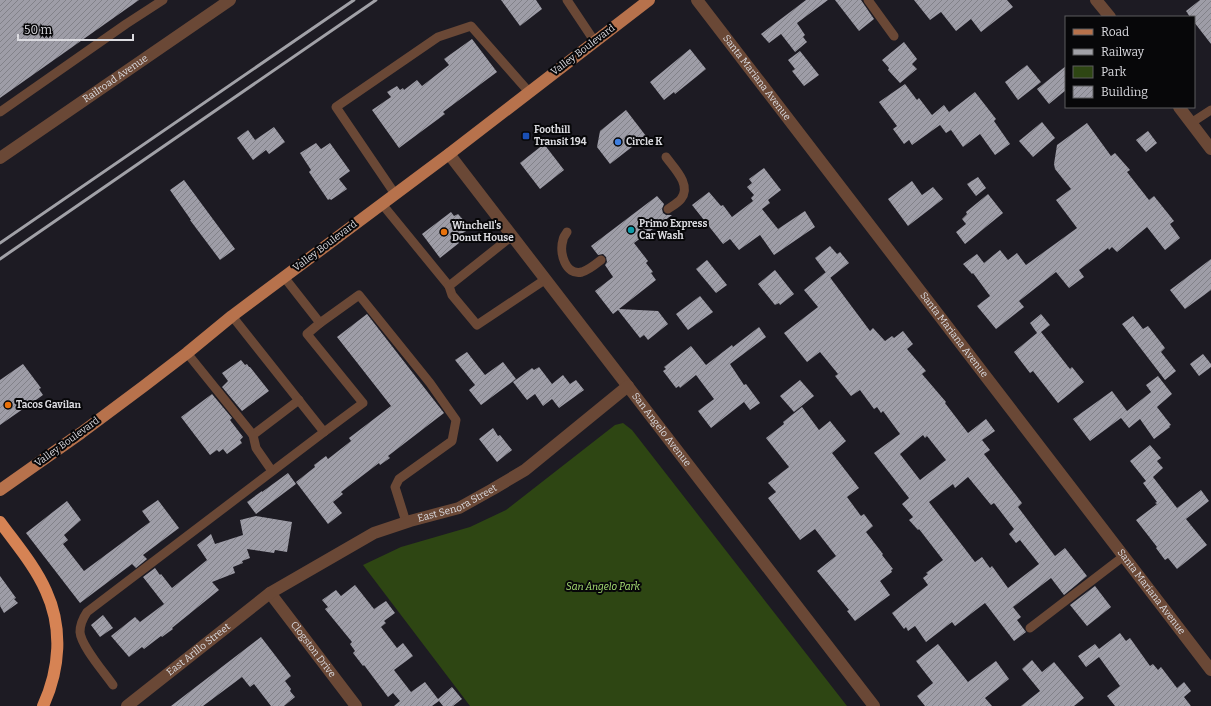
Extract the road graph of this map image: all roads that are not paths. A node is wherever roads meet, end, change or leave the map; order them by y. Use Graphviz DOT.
graph roads {
  1 [pos="164,0"];
  2 [pos="230,0"];
  3 [pos="567,0"];
  4 [pos="649,0"];
  5 [pos="697,0"];
  6 [pos="868,0"];
  7 [pos="1096,0"];
  8 [pos="1109,16"];
  9 [pos="894,36"];
  10 [pos="595,42"];
  11 [pos="529,92"];
  12 [pos="1180,108"];
  13 [pos="1211,110"];
  14 [pos="0,112"];
  15 [pos="1191,123"];
  16 [pos="1211,149"];
  17 [pos="449,154"];
  18 [pos="666,157"];
  19 [pos="0,158"];
  20 [pos="395,194"];
  21 [pos="382,204"];
  22 [pos="668,209"];
  23 [pos="567,232"];
  24 [pos="512,236"];
  25 [pos="601,260"];
  26 [pos="284,277"];
  27 [pos="546,279"];
  28 [pos="449,286"];
  29 [pos="232,316"];
  30 [pos="320,323"];
  31 [pos="187,354"];
  32 [pos="628,386"];
  33 [pos="299,400"];
  34 [pos="324,432"];
  35 [pos="252,435"];
  36 [pos="272,472"];
  37 [pos="0,490"];
  38 [pos="0,522"];
  39 [pos="406,522"];
  40 [pos="1124,556"];
  41 [pos="270,593"];
  42 [pos="1030,628"];
  43 [pos="1211,670"];
  44 [pos="112,684"];
  45 [pos="43,706"];
  46 [pos="129,706"];
  47 [pos="356,706"];
  48 [pos="874,706"];
  1 -- 14 [label="lane"];
  2 -- 19 [label="street, Railroad Avenue"];
  3 -- 10 [label="lane"];
  4 -- 10 [label="main road, Valley Boulevard"];
  5 -- 40 [label="street, Santa Mariana Avenue"];
  6 -- 9 [label="lane"];
  7 -- 8 [label="street"];
  10 -- 11 [label="main road, Valley Boulevard"];
  11 -- 17 [label="main road, Valley Boulevard"];
  11 -- 20 [label="lane"];
  12 -- 15 [label="street"];
  13 -- 15 [label="lane"];
  15 -- 16 [label="street"];
  17 -- 20 [label="main road, Valley Boulevard"];
  17 -- 24 [label="street, San Angelo Avenue"];
  18 -- 22 [label="lane"];
  20 -- 21 [label="main road, Valley Boulevard"];
  21 -- 26 [label="main road, Valley Boulevard"];
  21 -- 28 [label="lane"];
  23 -- 25 [label="lane"];
  24 -- 27 [label="street, San Angelo Avenue"];
  24 -- 28 [label="lane"];
  26 -- 29 [label="main road, Valley Boulevard"];
  26 -- 30 [label="lane"];
  27 -- 28 [label="lane"];
  27 -- 32 [label="street, San Angelo Avenue"];
  29 -- 31 [label="main road, Valley Boulevard"];
  29 -- 33 [label="lane"];
  30 -- 34 [label="lane"];
  30 -- 39 [label="lane"];
  31 -- 35 [label="lane"];
  31 -- 37 [label="main road, Valley Boulevard"];
  32 -- 39 [label="street, East Senora Street"];
  32 -- 48 [label="street, San Angelo Avenue"];
  33 -- 34 [label="lane"];
  33 -- 35 [label="lane"];
  34 -- 36 [label="lane"];
  35 -- 36 [label="lane"];
  36 -- 44 [label="lane"];
  38 -- 45 [label="highway"];
  39 -- 41 [label="street, East Senora Street"];
  40 -- 42 [label="lane"];
  40 -- 43 [label="street, Santa Mariana Avenue"];
  41 -- 46 [label="street, East Arillo Street"];
  41 -- 47 [label="street, Clogston Drive"];
}
